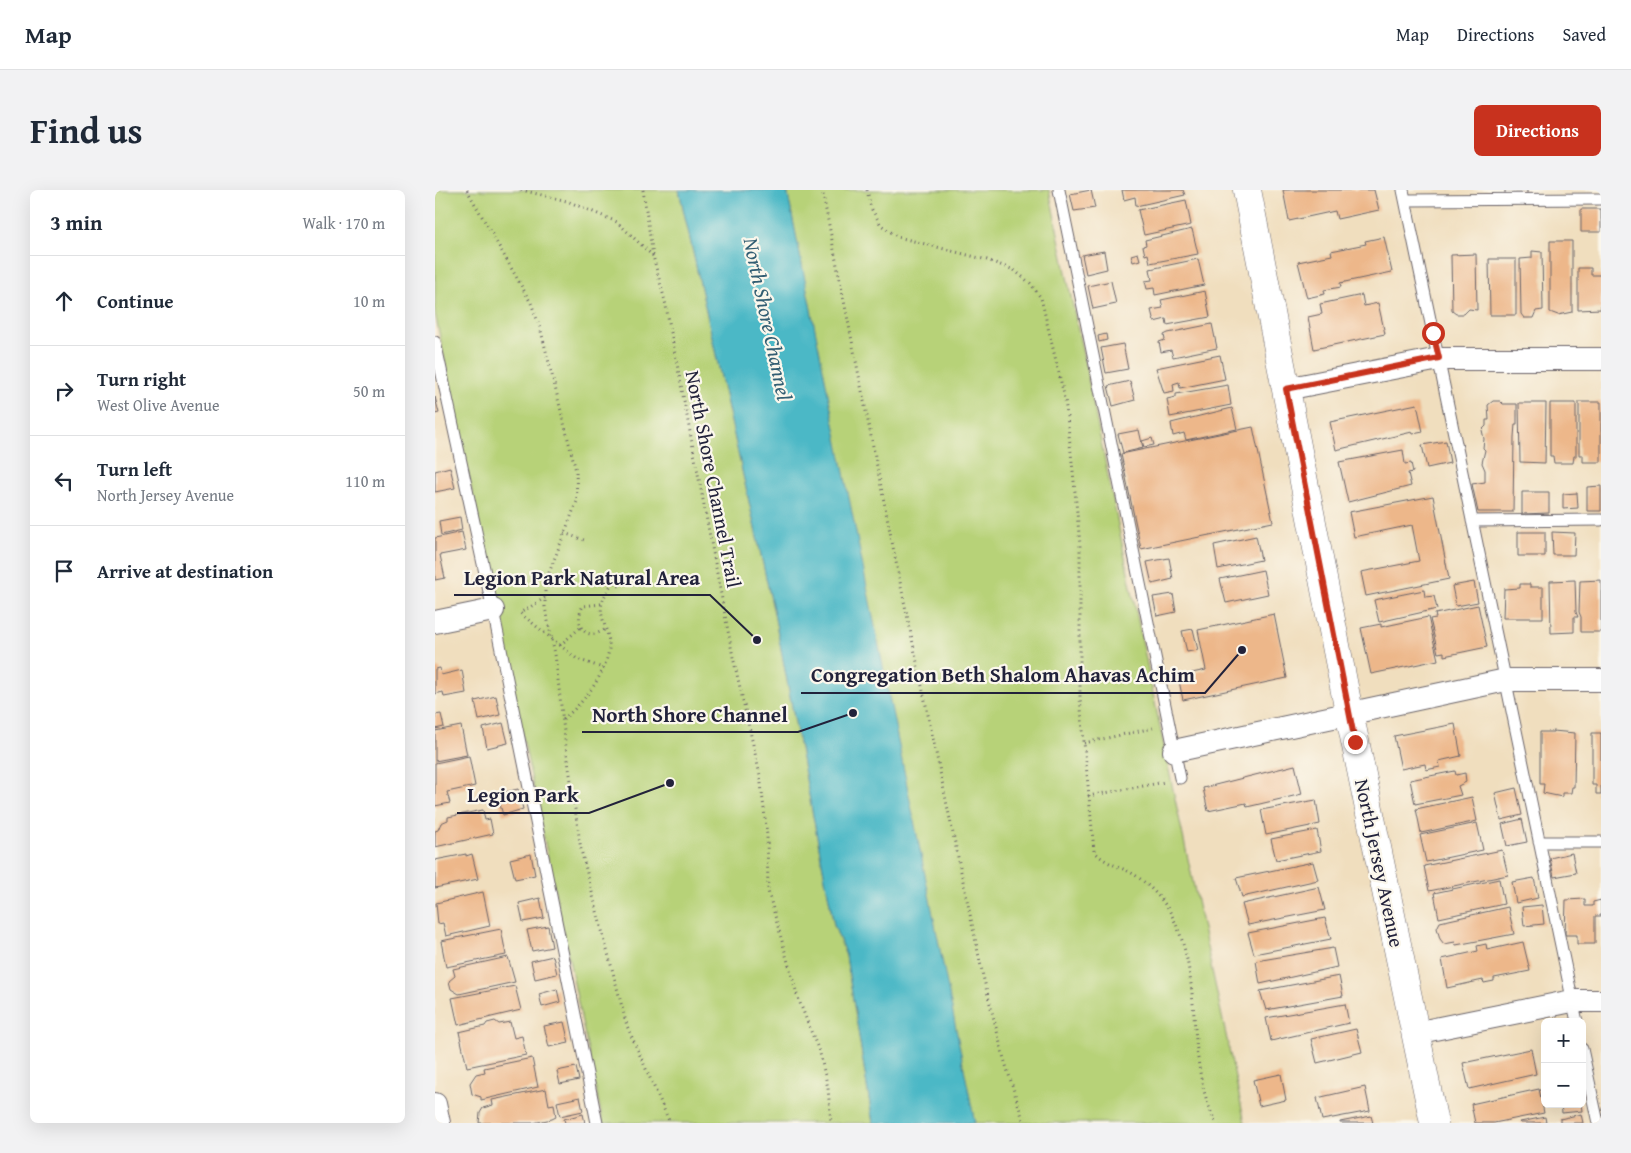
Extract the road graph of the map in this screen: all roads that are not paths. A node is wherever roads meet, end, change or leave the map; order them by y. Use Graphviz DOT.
graph roads {
  1 [pos="1059,190"];
  2 [pos="1247,190"];
  3 [pos="1405,195"];
  4 [pos="1601,199"];
  5 [pos="435,342"];
  6 [pos="1439,358"];
  7 [pos="1601,359"];
  8 [pos="1286,389"];
  9 [pos="1601,520"];
  10 [pos="1473,521"];
  11 [pos="493,610"];
  12 [pos="435,622"];
  13 [pos="1506,680"];
  14 [pos="1601,680"];
  15 [pos="1349,712"];
  16 [pos="1174,751"];
  17 [pos="1180,778"];
  18 [pos="1539,842"];
  19 [pos="1601,842"];
  20 [pos="1601,1001"];
  21 [pos="1574,1011"];
  22 [pos="1415,1033"];
  23 [pos="1585,1063"];
  24 [pos="435,1104"];
  25 [pos="439,1123"];
  26 [pos="597,1123"];
  27 [pos="1434,1123"];
  28 [pos="1598,1123"];
  1 -- 16 [label="lane"];
  2 -- 8 [label="main road, North Jersey Avenue"];
  3 -- 4 [label="lane"];
  3 -- 6 [label="lane"];
  5 -- 11 [label="lane"];
  6 -- 7 [label="street"];
  6 -- 8 [label="street"];
  6 -- 10 [label="lane"];
  8 -- 15 [label="main road, North Jersey Avenue"];
  9 -- 10 [label="lane"];
  10 -- 13 [label="lane"];
  11 -- 12 [label="street"];
  11 -- 26 [label="lane"];
  13 -- 14 [label="street"];
  13 -- 15 [label="street"];
  13 -- 18 [label="lane"];
  15 -- 16 [label="street"];
  15 -- 22 [label="main road, North Jersey Avenue"];
  16 -- 17 [label="lane"];
  18 -- 19 [label="lane"];
  18 -- 21 [label="lane"];
  20 -- 21 [label="street"];
  21 -- 22 [label="street"];
  22 -- 27 [label="main road, North Jersey Avenue"];
  23 -- 28 [label="lane"];
  24 -- 25 [label="street"];
}
